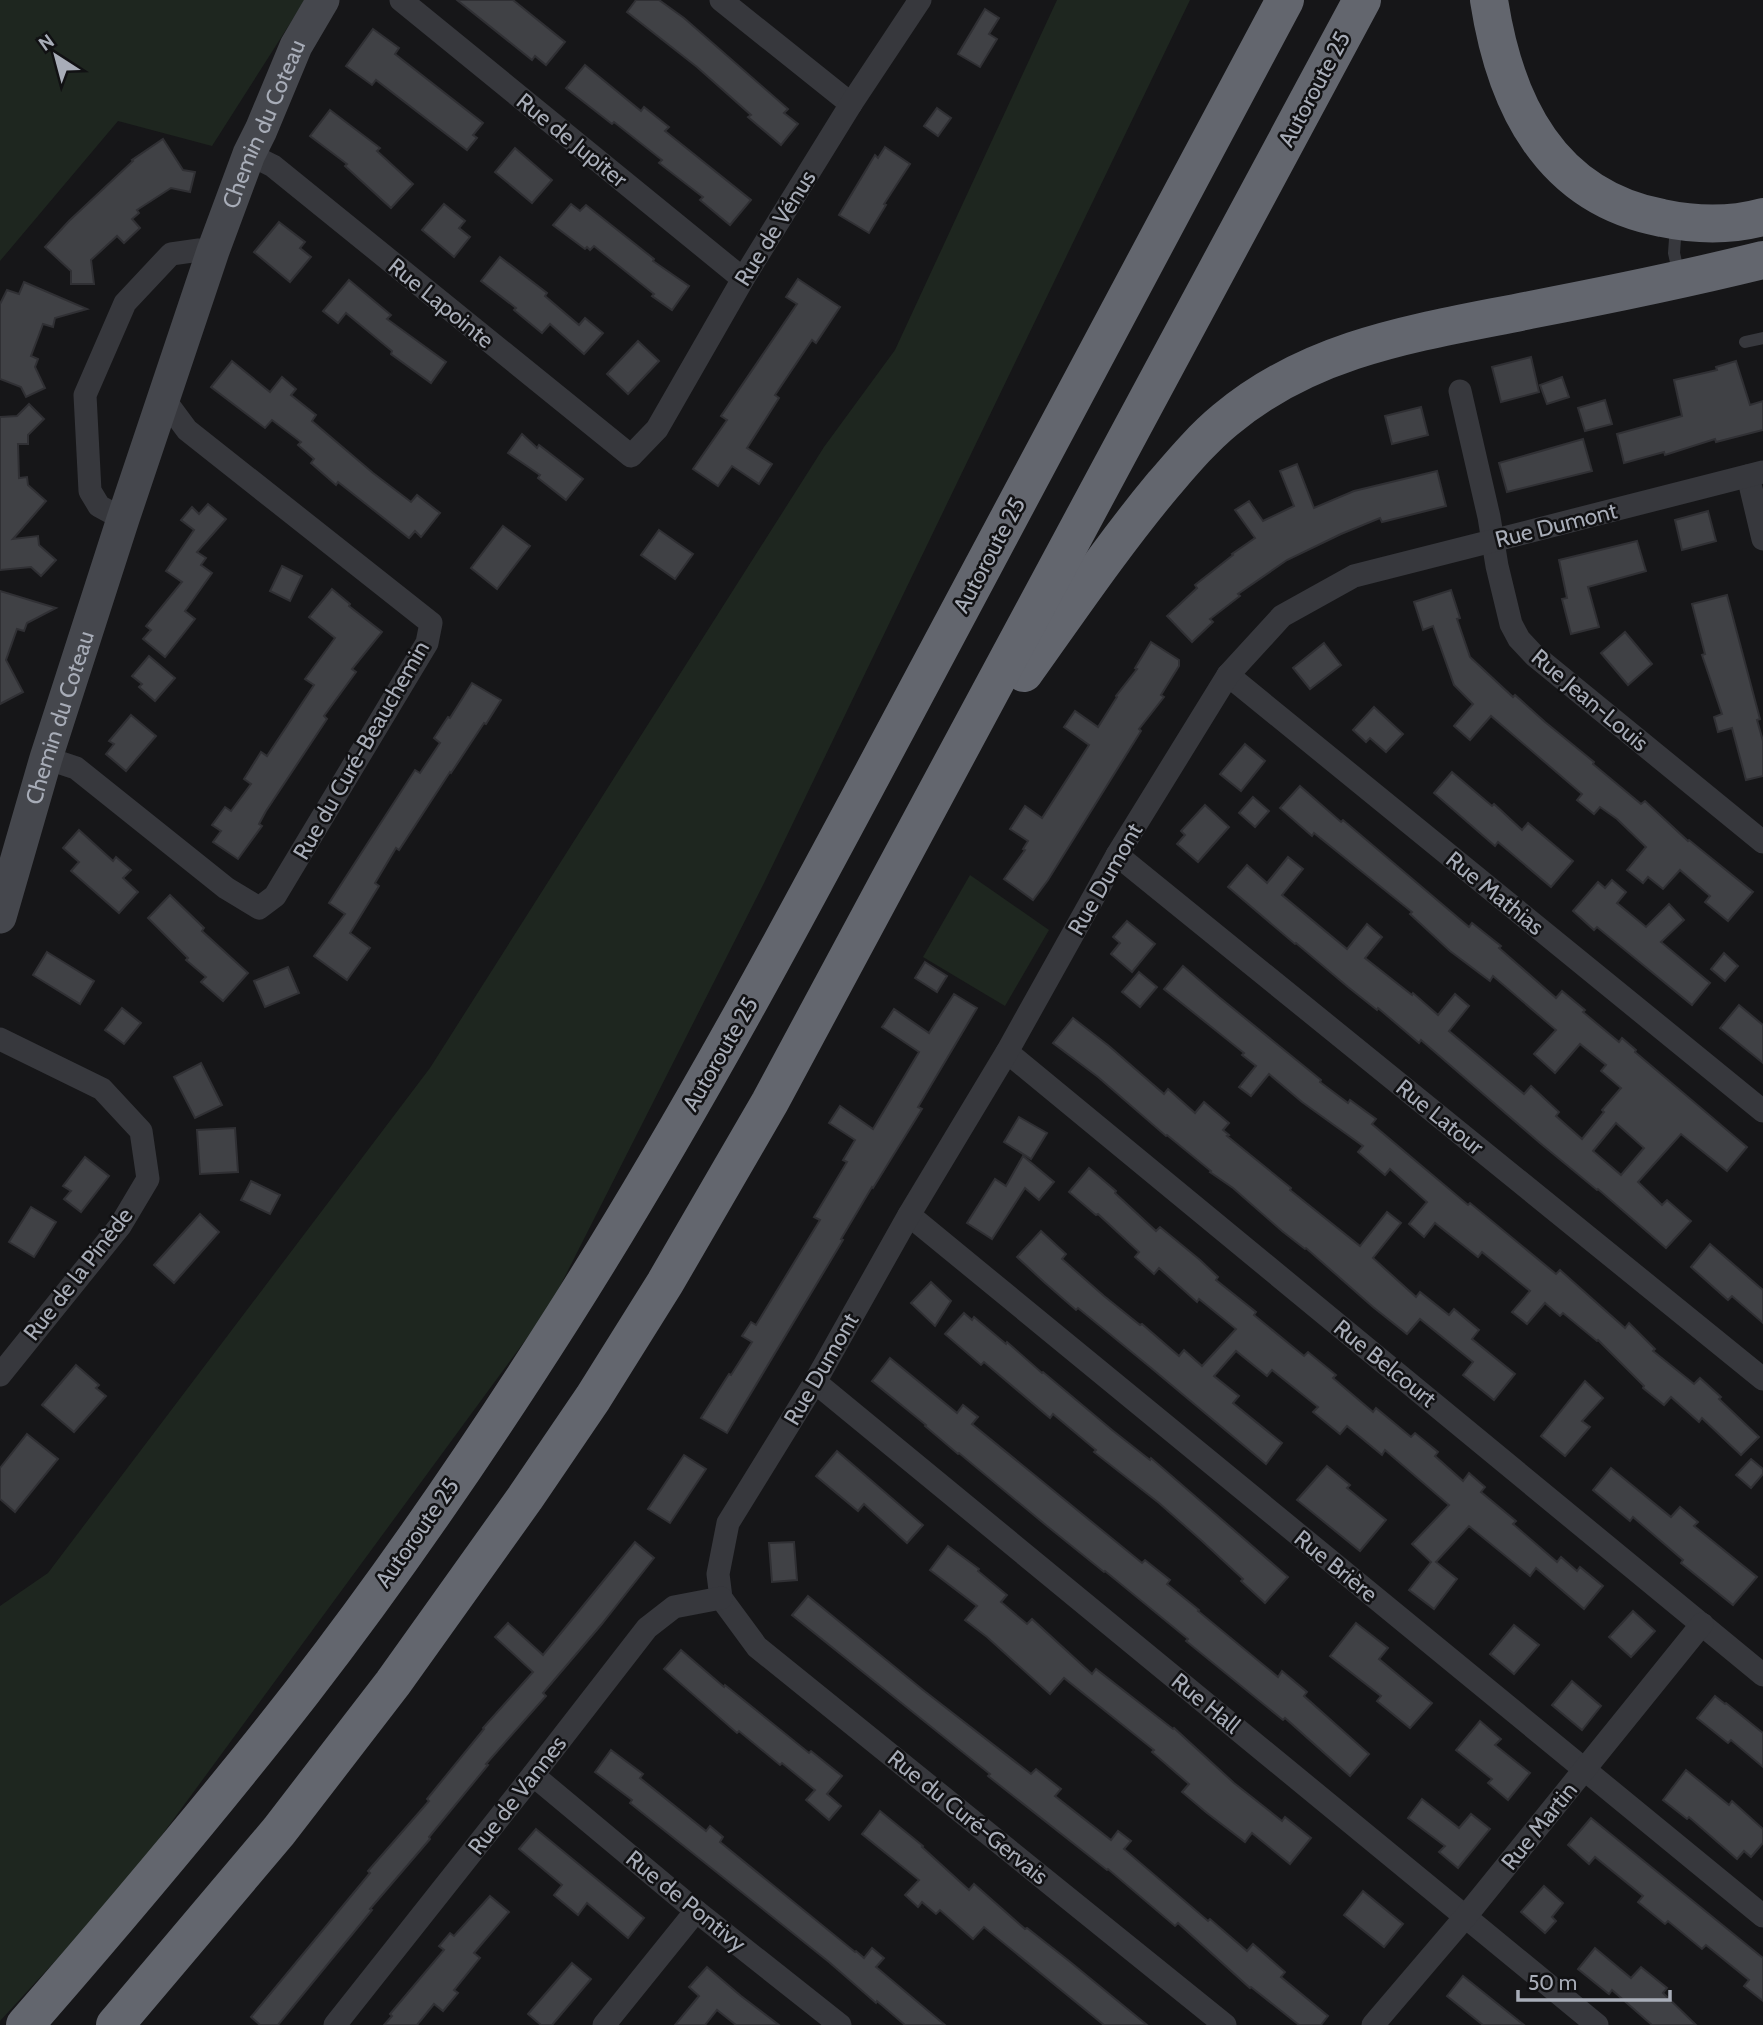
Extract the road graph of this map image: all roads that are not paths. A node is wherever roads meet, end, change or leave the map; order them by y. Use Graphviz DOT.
graph roads {
  1 [pos="323,0"];
  2 [pos="401,0"];
  3 [pos="721,0"];
  4 [pos="920,0"];
  5 [pos="1285,0"];
  6 [pos="1362,0"];
  7 [pos="1489,0"];
  8 [pos="851,104"];
  9 [pos="249,154"];
  10 [pos="1763,217"];
  11 [pos="1676,221"];
  12 [pos="213,251"];
  13 [pos="1763,260"];
  14 [pos="743,279"];
  15 [pos="1680,280"];
  16 [pos="1763,338"];
  17 [pos="1745,342"];
  18 [pos="1460,391"];
  19 [pos="164,399"];
  20 [pos="631,456"];
  21 [pos="1755,474"];
  22 [pos="123,519"];
  23 [pos="1763,539"];
  24 [pos="1493,541"];
  25 [pos="1228,675"];
  26 [pos="46,758"];
  27 [pos="930,806"];
  28 [pos="1763,842"];
  29 [pos="1117,855"];
  30 [pos="0,917"];
  31 [pos="0,1039"];
  32 [pos="1007,1052"];
  33 [pos="1763,1111"];
  34 [pos="909,1215"];
  35 [pos="0,1375"];
  36 [pos="1763,1379"];
  37 [pos="815,1382"];
  38 [pos="722,1598"];
  39 [pos="1702,1625"];
  40 [pos="1763,1675"];
  41 [pos="1585,1770"];
  42 [pos="533,1775"];
  43 [pos="696,1911"];
  44 [pos="1466,1916"];
  45 [pos="1763,1916"];
  46 [pos="25,2025"];
  47 [pos="115,2025"];
  48 [pos="335,2025"];
  49 [pos="604,2025"];
  50 [pos="840,2025"];
  51 [pos="1225,2025"];
  52 [pos="1373,2025"];
  53 [pos="1597,2025"];
  1 -- 9 [label="street, Chemin du Coteau"];
  2 -- 14 [label="street, Rue de Jupiter"];
  3 -- 8 [label="street"];
  4 -- 8 [label="street, Rue de Vénus"];
  5 -- 46 [label="highway, Autoroute 25"];
  6 -- 27 [label="highway, Autoroute 25"];
  7 -- 11 [label="highway"];
  8 -- 14 [label="street, Rue de Vénus"];
  9 -- 12 [label="street, Chemin du Coteau"];
  9 -- 20 [label="street, Rue Lapointe"];
  10 -- 11 [label="highway"];
  11 -- 15 [label="lane"];
  12 -- 19 [label="street, Chemin du Coteau"];
  12 -- 22 [label="street"];
  13 -- 15 [label="highway"];
  14 -- 20 [label="street, Rue de Vénus"];
  15 -- 27 [label="highway"];
  16 -- 17 [label="lane"];
  18 -- 24 [label="street, Rue Jean-Louis"];
  19 -- 22 [label="street, Chemin du Coteau"];
  19 -- 26 [label="street, Rue du Curé-Beauchemin"];
  21 -- 23 [label="street"];
  21 -- 24 [label="street, Rue Dumont"];
  22 -- 26 [label="street, Chemin du Coteau"];
  24 -- 25 [label="street, Rue Dumont"];
  24 -- 28 [label="street, Rue Jean-Louis"];
  25 -- 29 [label="street, Rue Dumont"];
  25 -- 33 [label="street, Rue Mathias"];
  26 -- 30 [label="street, Chemin du Coteau"];
  27 -- 47 [label="highway, Autoroute 25"];
  29 -- 32 [label="street, Rue Dumont"];
  29 -- 36 [label="street, Rue Latour"];
  31 -- 35 [label="street, Rue de la Pinède"];
  32 -- 34 [label="street, Rue Dumont"];
  32 -- 39 [label="street, Rue Belcourt"];
  34 -- 37 [label="street, Rue Dumont"];
  34 -- 41 [label="street, Rue Brière"];
  37 -- 38 [label="street, Rue Dumont"];
  37 -- 44 [label="street, Rue Hall"];
  38 -- 42 [label="street, Rue de Vannes"];
  38 -- 51 [label="street, Rue du Curé-Gervais"];
  39 -- 40 [label="street, Rue Belcourt"];
  39 -- 41 [label="street, Rue Martin"];
  41 -- 44 [label="street, Rue Martin"];
  41 -- 45 [label="street, Rue Brière"];
  42 -- 43 [label="street, Rue de Pontivy"];
  42 -- 48 [label="street, Rue de Vannes"];
  43 -- 49 [label="street"];
  43 -- 50 [label="street, Rue de Pontivy"];
  44 -- 52 [label="street, Rue Martin"];
  44 -- 53 [label="street, Rue Hall"];
}
